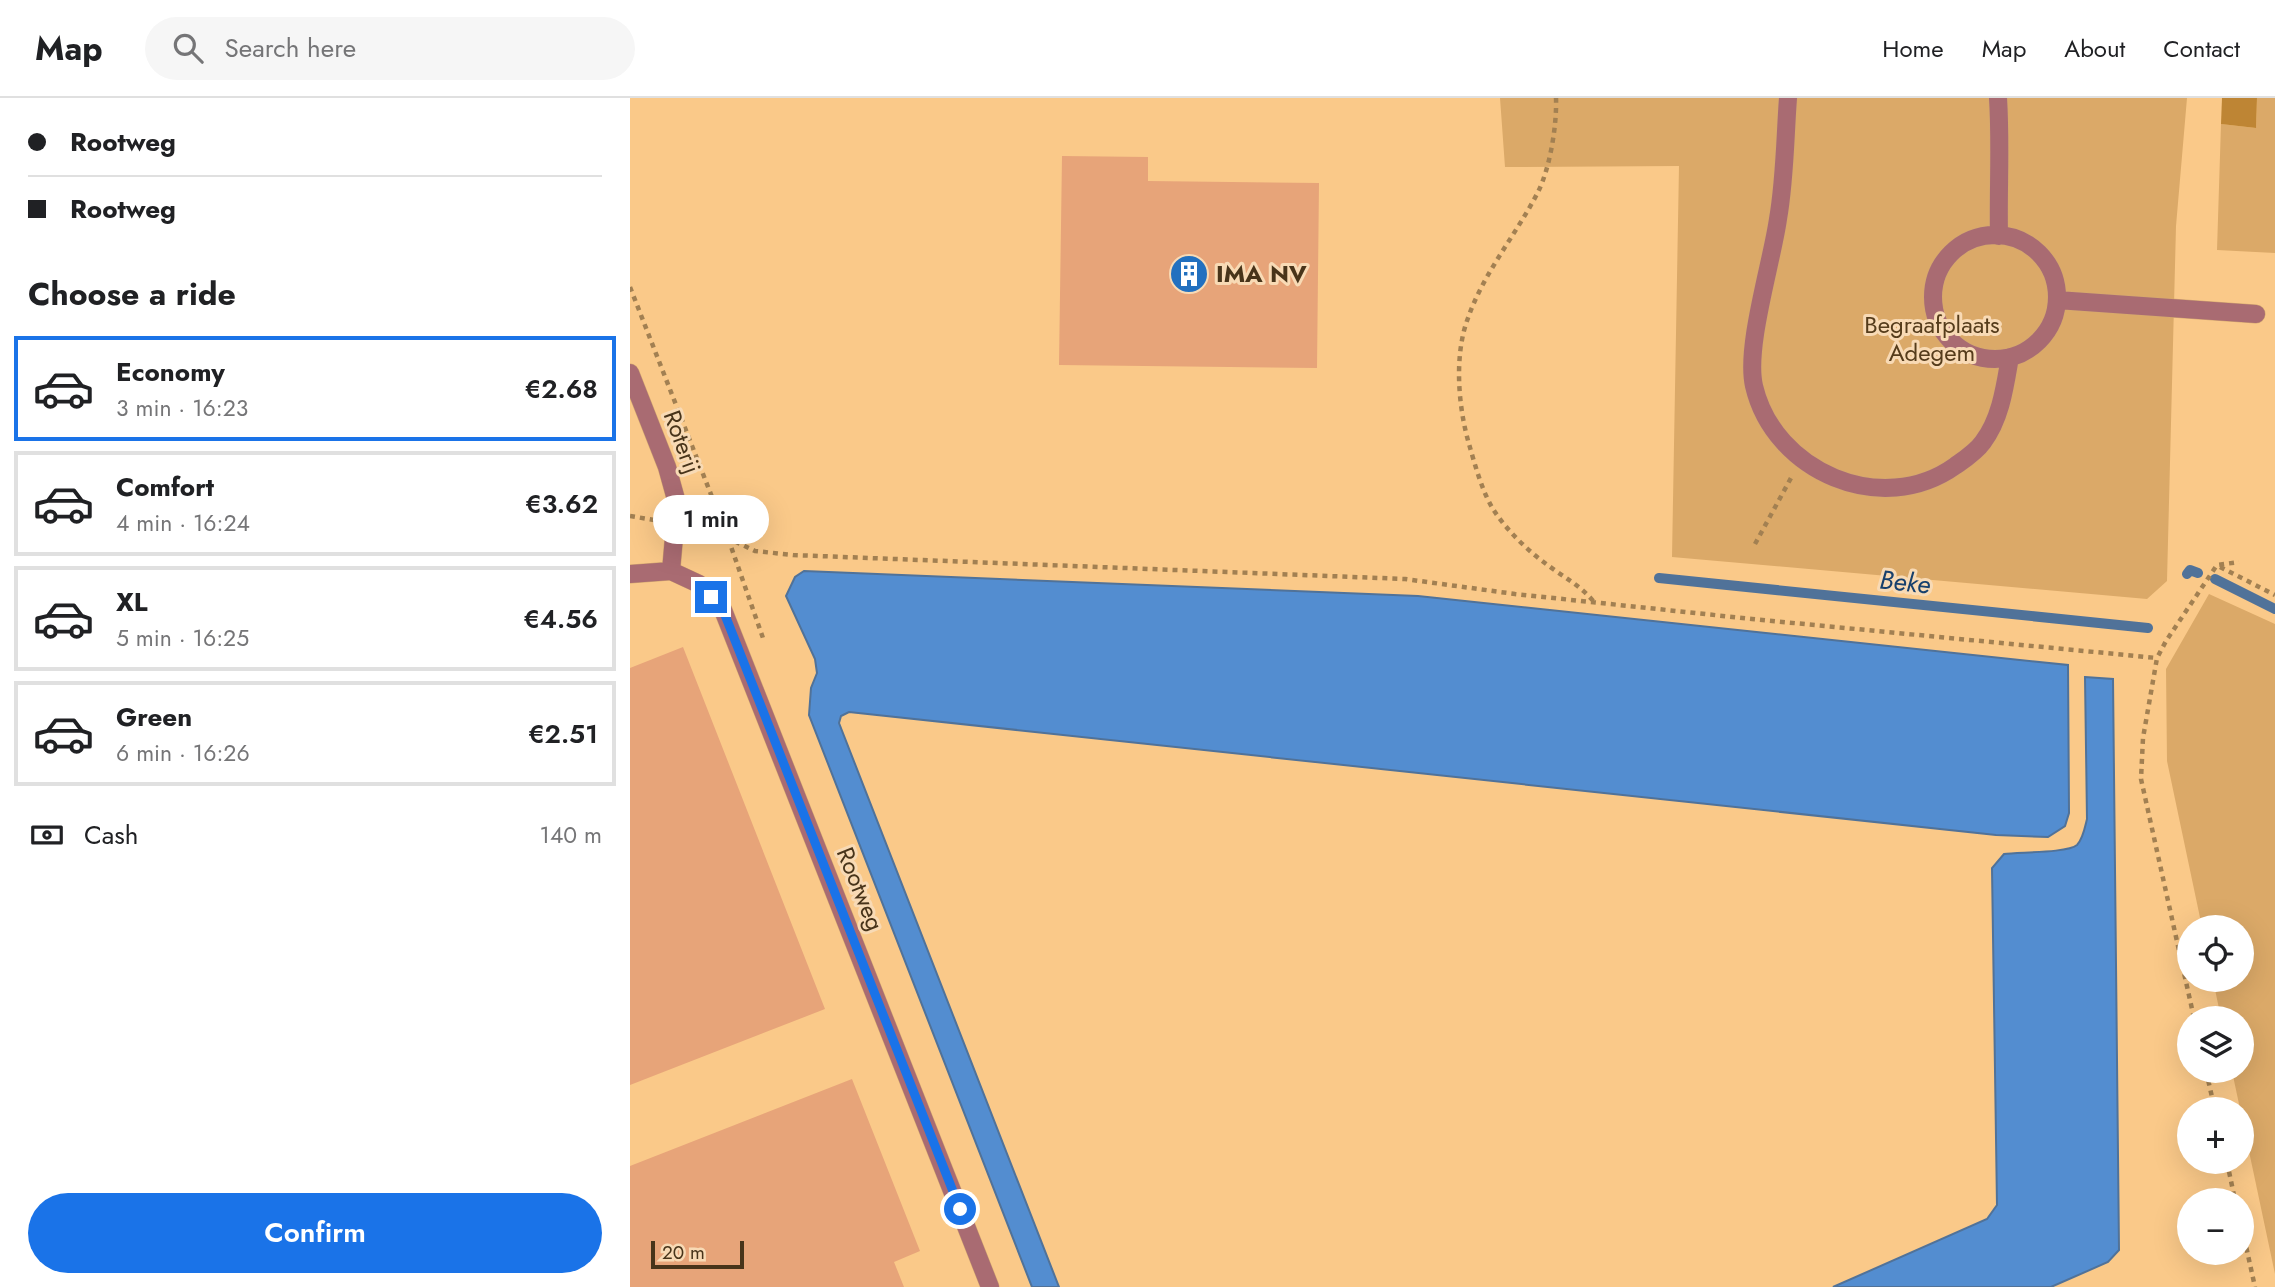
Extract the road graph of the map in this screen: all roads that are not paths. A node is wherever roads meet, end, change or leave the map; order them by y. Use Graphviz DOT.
graph roads {
  1 [pos="1788,98"];
  2 [pos="1998,98"];
  3 [pos="1998,236"];
  4 [pos="2057,300"];
  5 [pos="2256,314"];
  6 [pos="2010,357"];
  7 [pos="630,373"];
  8 [pos="671,571"];
  9 [pos="630,574"];
  10 [pos="990,1287"];
  1 -- 6 [label="street"];
  2 -- 3 [label="street"];
  3 -- 4 [label="street"];
  3 -- 6 [label="street"];
  4 -- 5 [label="street"];
  4 -- 6 [label="street"];
  7 -- 8 [label="street, Roterij"];
  8 -- 9 [label="street"];
  8 -- 10 [label="street, Rootweg"];
}
